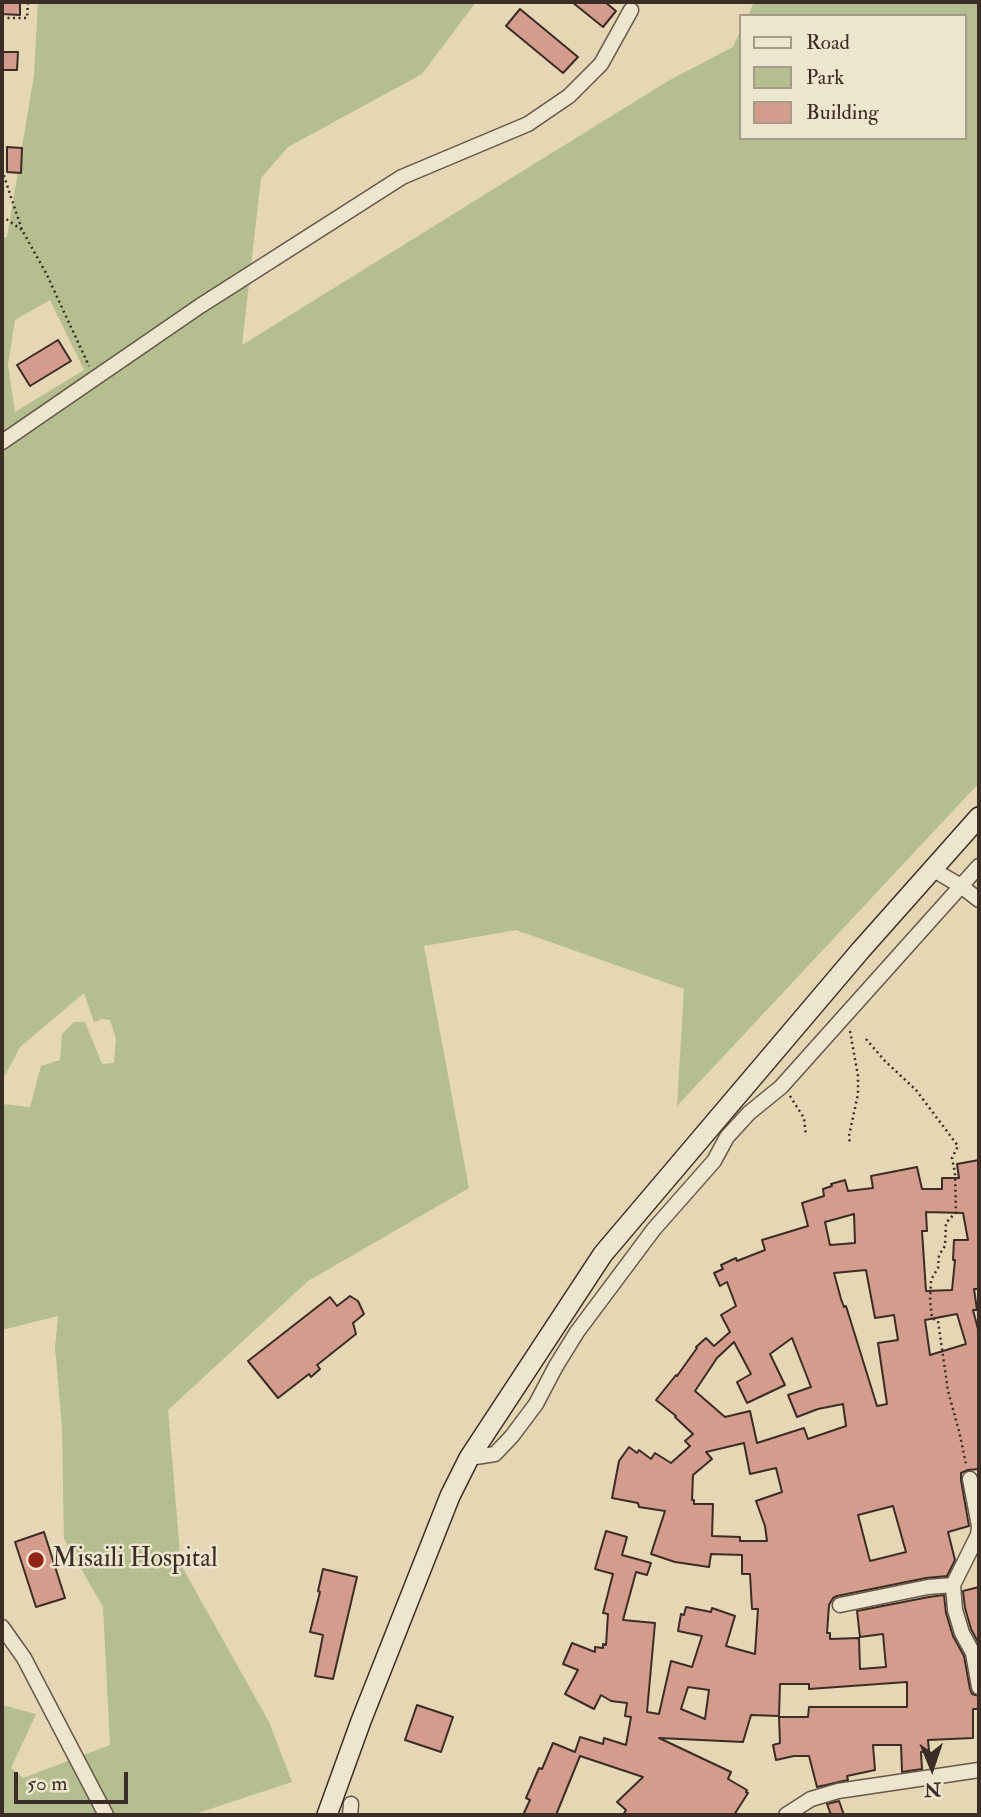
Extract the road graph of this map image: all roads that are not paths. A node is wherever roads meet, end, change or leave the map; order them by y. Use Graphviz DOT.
graph roads {
  1 [pos="631,10"];
  2 [pos="2,442"];
  3 [pos="979,817"];
  4 [pos="979,866"];
  5 [pos="932,869"];
  6 [pos="961,886"];
  7 [pos="979,900"];
  8 [pos="469,1458"];
  9 [pos="970,1479"];
  10 [pos="953,1585"];
  11 [pos="840,1605"];
  12 [pos="2,1627"];
  13 [pos="979,1687"];
  14 [pos="979,1770"];
  15 [pos="106,1815"];
  16 [pos="327,1815"];
  17 [pos="786,1815"];
  1 -- 2 [label="street"];
  3 -- 5 [label="main road"];
  4 -- 6 [label="street"];
  5 -- 6 [label="street"];
  5 -- 8 [label="main road"];
  6 -- 7 [label="street"];
  6 -- 8 [label="street"];
  8 -- 16 [label="main road"];
  9 -- 10 [label="street"];
  10 -- 11 [label="street"];
  10 -- 13 [label="street"];
  12 -- 15 [label="street"];
  14 -- 17 [label="street"];
}
